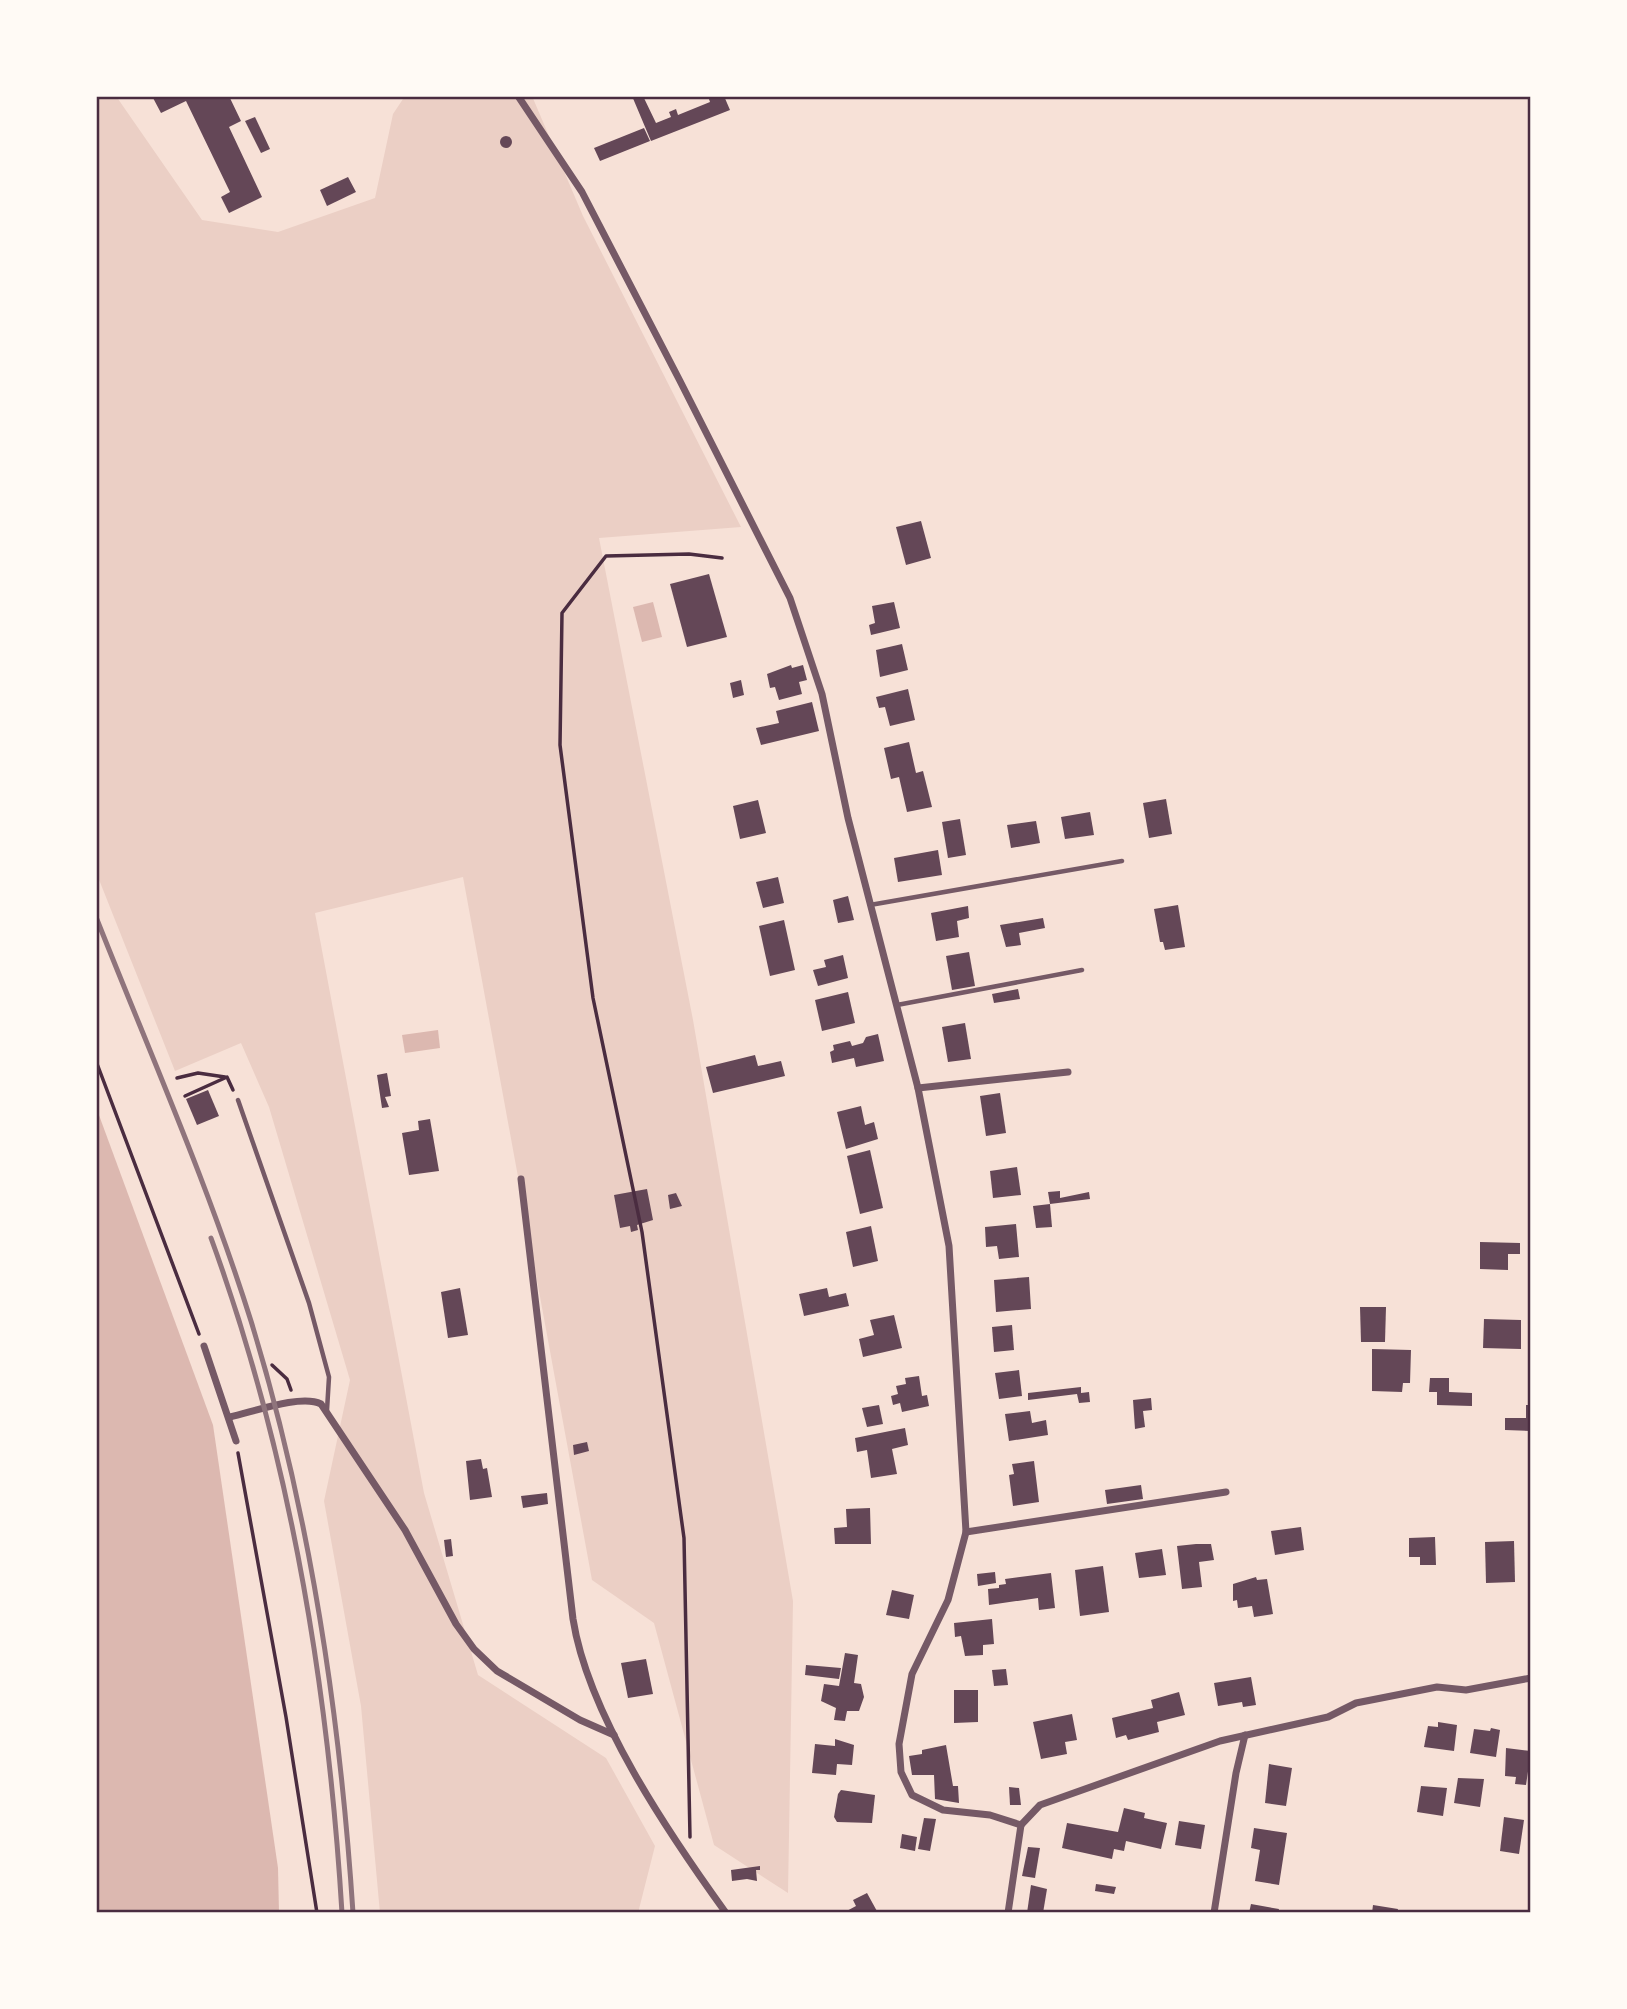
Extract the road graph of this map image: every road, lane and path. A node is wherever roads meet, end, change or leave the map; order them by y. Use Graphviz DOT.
graph roads {
  1 [pos="518,96"];
  2 [pos="722,558"];
  3 [pos="1122,861"];
  4 [pos="869,906"];
  5 [pos="1082,970"];
  6 [pos="896,1005"];
  7 [pos="96,1061"];
  8 [pos="1068,1072"];
  9 [pos="228,1077"];
  10 [pos="177,1078"];
  11 [pos="918,1088"];
  12 [pos="185,1096"];
  13 [pos="238,1100"];
  14 [pos="521,1179"];
  15 [pos="204,1346"];
  16 [pos="272,1365"];
  17 [pos="294,1402"];
  18 [pos="327,1410"];
  19 [pos="230,1417"];
  20 [pos="236,1441"];
  21 [pos="1227,1492"];
  22 [pos="965,1532"];
  23 [pos="1531,1678"];
  24 [pos="614,1735"];
  25 [pos="1245,1735"];
  26 [pos="1021,1825"];
  27 [pos="690,1863"];
  28 [pos="317,1913"];
  29 [pos="726,1913"];
  30 [pos="1008,1913"];
  31 [pos="1214,1913"];
  1 -- 4 [label="street"];
  2 -- 27 [label="path"];
  3 -- 4 [label="lane"];
  4 -- 6 [label="street"];
  5 -- 6 [label="lane"];
  6 -- 11 [label="street"];
  7 -- 15 [label="path"];
  8 -- 11 [label="street"];
  9 -- 10 [label="path"];
  9 -- 12 [label="path"];
  9 -- 13 [label="path"];
  11 -- 22 [label="street"];
  13 -- 18 [label="lane"];
  14 -- 24 [label="street"];
  15 -- 19 [label="street"];
  16 -- 17 [label="path"];
  17 -- 18 [label="street"];
  17 -- 19 [label="street"];
  18 -- 24 [label="street"];
  19 -- 20 [label="street"];
  20 -- 28 [label="path"];
  21 -- 22 [label="street"];
  22 -- 26 [label="street"];
  23 -- 25 [label="street"];
  24 -- 27 [label="street"];
  25 -- 26 [label="street"];
  25 -- 31 [label="street"];
  26 -- 30 [label="street"];
  27 -- 29 [label="street"];
}
